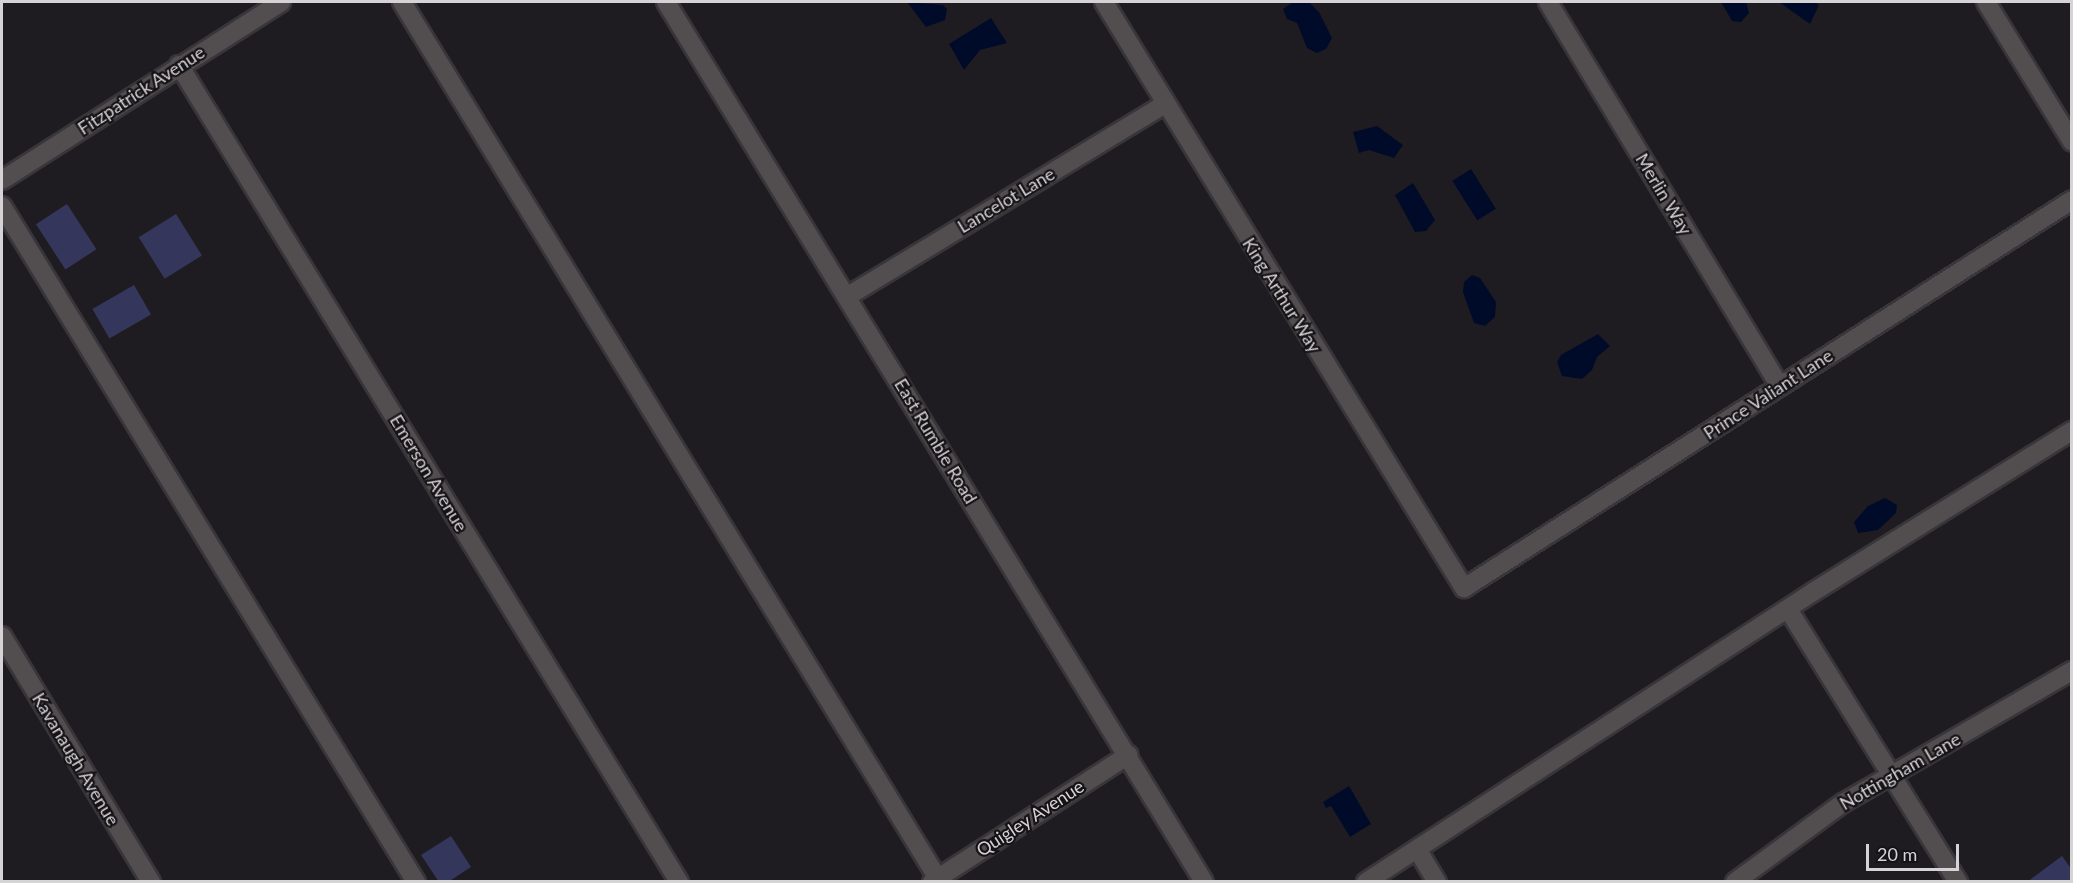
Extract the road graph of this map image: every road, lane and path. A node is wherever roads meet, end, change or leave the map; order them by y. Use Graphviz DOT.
graph roads {
  1 [pos="281,2"];
  2 [pos="402,2"];
  3 [pos="666,2"];
  4 [pos="1104,2"];
  5 [pos="1548,2"];
  6 [pos="1986,2"];
  7 [pos="179,65"];
  8 [pos="1164,105"];
  9 [pos="2072,142"];
  10 [pos="2,180"];
  11 [pos="2072,200"];
  12 [pos="2,206"];
  13 [pos="848,296"];
  14 [pos="1780,386"];
  15 [pos="2072,431"];
  16 [pos="1464,588"];
  17 [pos="1788,609"];
  18 [pos="2,636"];
  19 [pos="2072,671"];
  20 [pos="1128,755"];
  21 [pos="1893,775"];
  22 [pos="1417,849"];
  23 [pos="937,880"];
  24 [pos="151,882"];
  25 [pos="416,882"];
  26 [pos="679,882"];
  27 [pos="1204,882"];
  28 [pos="1366,882"];
  29 [pos="1437,882"];
  30 [pos="1735,882"];
  31 [pos="1958,882"];
  1 -- 7 [label="street, Fitzpatrick Avenue"];
  2 -- 23 [label="street"];
  3 -- 13 [label="street, East Rumble Road"];
  4 -- 8 [label="street, King Arthur Way"];
  5 -- 14 [label="street, Merlin Way"];
  6 -- 9 [label="street"];
  7 -- 10 [label="street, Fitzpatrick Avenue"];
  7 -- 26 [label="street, Emerson Avenue"];
  8 -- 13 [label="street, Lancelot Lane"];
  8 -- 16 [label="street, King Arthur Way"];
  11 -- 14 [label="street, Prince Valiant Lane"];
  12 -- 25 [label="street"];
  13 -- 20 [label="street, East Rumble Road"];
  14 -- 16 [label="street, Prince Valiant Lane"];
  15 -- 17 [label="street"];
  17 -- 21 [label="street"];
  17 -- 22 [label="street"];
  18 -- 24 [label="street, Kavanaugh Avenue"];
  19 -- 21 [label="street, Nottingham Lane"];
  20 -- 23 [label="street, Quigley Avenue"];
  20 -- 27 [label="street, East Rumble Road"];
  21 -- 30 [label="street, Nottingham Lane"];
  21 -- 31 [label="street"];
  22 -- 28 [label="street"];
  22 -- 29 [label="street"];
}
